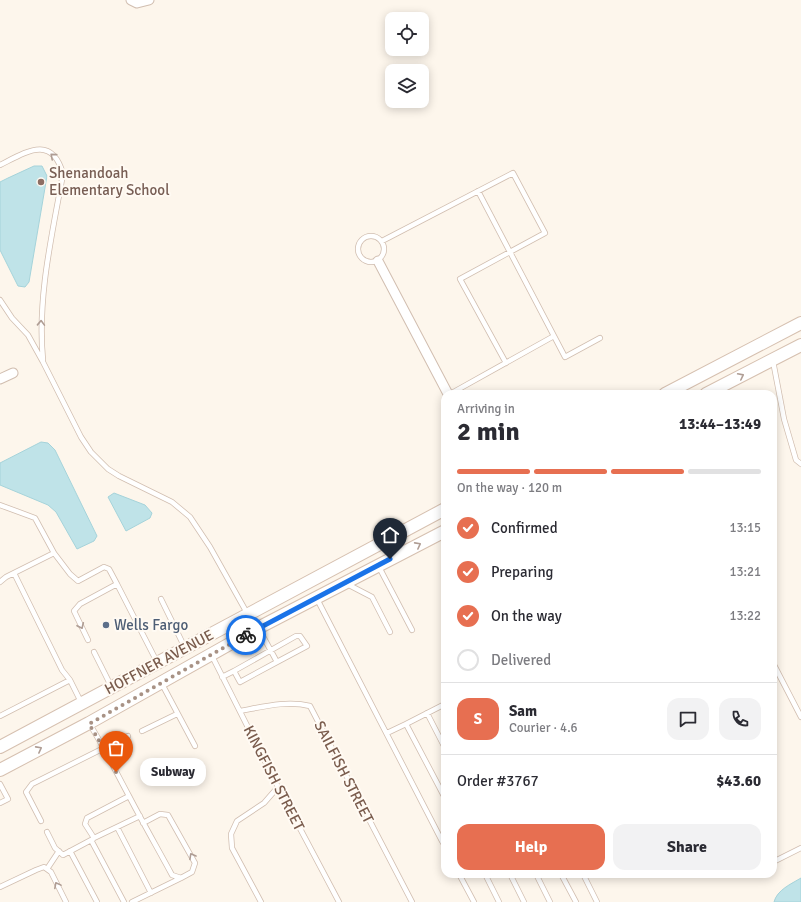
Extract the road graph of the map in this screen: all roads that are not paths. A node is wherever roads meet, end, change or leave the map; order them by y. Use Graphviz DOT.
graph roads {
  1 [pos="131,0"];
  2 [pos="149,0"];
  3 [pos="0,165"];
  4 [pos="478,191"];
  5 [pos="382,241"];
  6 [pos="510,252"];
  7 [pos="378,260"];
  8 [pos="0,300"];
  9 [pos="801,323"];
  10 [pos="554,336"];
  11 [pos="600,338"];
  12 [pos="759,344"];
  13 [pos="801,345"];
  14 [pos="773,359"];
  15 [pos="43,362"];
  16 [pos="506,363"];
  17 [pos="13,372"];
  18 [pos="0,379"];
  19 [pos="447,390"];
  20 [pos="456,390"];
  21 [pos="673,390"];
  22 [pos="689,390"];
  23 [pos="714,390"];
  24 [pos="801,464"];
  25 [pos="0,504"];
  26 [pos="441,511"];
  27 [pos="441,532"];
  28 [pos="54,553"];
  29 [pos="347,561"];
  30 [pos="378,565"];
  31 [pos="14,573"];
  32 [pos="0,582"];
  33 [pos="345,583"];
  34 [pos="117,584"];
  35 [pos="316,597"];
  36 [pos="160,599"];
  37 [pos="248,614"];
  38 [pos="258,628"];
  39 [pos="412,630"];
  40 [pos="390,632"];
  41 [pos="88,640"];
  42 [pos="185,648"];
  43 [pos="270,650"];
  44 [pos="94,652"];
  45 [pos="211,654"];
  46 [pos="157,662"];
  47 [pos="277,662"];
  48 [pos="234,671"];
  49 [pos="777,671"];
  50 [pos="222,677"];
  51 [pos="70,680"];
  52 [pos="161,682"];
  53 [pos="112,687"];
  54 [pos="82,703"];
  55 [pos="441,706"];
  56 [pos="240,711"];
  57 [pos="427,713"];
  58 [pos="177,714"];
  59 [pos="0,716"];
  60 [pos="801,717"];
  61 [pos="89,724"];
  62 [pos="406,724"];
  63 [pos="142,731"];
  64 [pos="387,734"];
  65 [pos="128,736"];
  66 [pos="441,740"];
  67 [pos="195,746"];
  68 [pos="0,747"];
  69 [pos="103,748"];
  70 [pos="0,770"];
  71 [pos="0,784"];
  72 [pos="278,787"];
  73 [pos="441,790"];
  74 [pos="129,796"];
  75 [pos="0,803"];
  76 [pos="140,816"];
  77 [pos="42,821"];
  78 [pos="143,823"];
  79 [pos="117,827"];
  80 [pos="47,832"];
  81 [pos="441,834"];
  82 [pos="93,839"];
  83 [pos="801,848"];
  84 [pos="59,851"];
  85 [pos="70,851"];
  86 [pos="777,860"];
  87 [pos="47,869"];
  88 [pos="180,878"];
  89 [pos="461,878"];
  90 [pos="487,878"];
  91 [pos="512,878"];
  92 [pos="538,878"];
  93 [pos="563,878"];
  94 [pos="585,878"];
  95 [pos="0,887"];
  96 [pos="151,893"];
  97 [pos="66,902"];
  98 [pos="97,902"];
  99 [pos="124,902"];
  100 [pos="132,902"];
  101 [pos="260,902"];
  102 [pos="339,902"];
  103 [pos="412,902"];
  104 [pos="474,902"];
  105 [pos="499,902"];
  106 [pos="524,902"];
  107 [pos="550,902"];
  108 [pos="576,902"];
  109 [pos="597,902"];
  1 -- 2 [label="street"];
  15 -- 3 [label="lane, one-way"];
  4 -- 5 [label="lane"];
  4 -- 6 [label="lane"];
  4 -- 6 [label="lane"];
  5 -- 7 [label="lane"];
  5 -- 7 [label="lane"];
  6 -- 10 [label="lane"];
  6 -- 16 [label="lane"];
  7 -- 19 [label="street"];
  8 -- 15 [label="lane"];
  9 -- 12 [label="main road"];
  10 -- 11 [label="lane"];
  10 -- 16 [label="lane"];
  12 -- 21 [label="main road"];
  12 -- 22 [label="main road"];
  13 -- 14 [label="main road"];
  23 -- 14 [label="main road, one-way"];
  14 -- 24 [label="lane"];
  15 -- 37 [label="lane"];
  16 -- 20 [label="lane"];
  17 -- 18 [label="street"];
  25 -- 28 [label="lane"];
  26 -- 29 [label="main road, HOFFNER AVENUE"];
  30 -- 27 [label="main road, HOFFNER AVENUE, one-way"];
  28 -- 31 [label="lane"];
  28 -- 34 [label="lane"];
  29 -- 37 [label="main road, HOFFNER AVENUE"];
  29 -- 38 [label="main road"];
  30 -- 33 [label="main road, HOFFNER AVENUE"];
  30 -- 39 [label="lane"];
  31 -- 32 [label="lane"];
  31 -- 51 [label="lane"];
  33 -- 35 [label="main road, HOFFNER AVENUE"];
  33 -- 40 [label="lane"];
  34 -- 41 [label="lane, one-way"];
  34 -- 46 [label="lane"];
  35 -- 38 [label="main road, HOFFNER AVENUE"];
  35 -- 64 [label="lane"];
  36 -- 42 [label="lane"];
  37 -- 42 [label="main road, HOFFNER AVENUE"];
  37 -- 45 [label="main road"];
  38 -- 43 [label="lane"];
  38 -- 45 [label="main road, HOFFNER AVENUE"];
  42 -- 46 [label="main road, HOFFNER AVENUE"];
  43 -- 47 [label="lane"];
  43 -- 47 [label="lane"];
  43 -- 48 [label="lane"];
  44 -- 53 [label="lane"];
  45 -- 50 [label="lane, KINGFISH STREET"];
  45 -- 52 [label="main road, HOFFNER AVENUE"];
  46 -- 53 [label="main road, HOFFNER AVENUE"];
  47 -- 48 [label="lane"];
  48 -- 50 [label="lane"];
  49 -- 60 [label="lane"];
  50 -- 56 [label="lane, KINGFISH STREET"];
  51 -- 54 [label="lane"];
  51 -- 59 [label="lane"];
  52 -- 58 [label="lane"];
  52 -- 61 [label="main road, HOFFNER AVENUE"];
  53 -- 54 [label="main road, HOFFNER AVENUE"];
  54 -- 68 [label="main road, HOFFNER AVENUE"];
  55 -- 57 [label="lane"];
  56 -- 72 [label="lane, KINGFISH STREET"];
  56 -- 103 [label="lane, SAILFISH STREET"];
  57 -- 62 [label="lane"];
  57 -- 66 [label="lane"];
  58 -- 63 [label="lane"];
  58 -- 67 [label="lane"];
  61 -- 69 [label="lane"];
  70 -- 61 [label="main road, HOFFNER AVENUE, one-way"];
  62 -- 64 [label="lane"];
  62 -- 73 [label="lane"];
  64 -- 81 [label="lane"];
  65 -- 69 [label="lane"];
  69 -- 74 [label="lane"];
  69 -- 77 [label="lane"];
  71 -- 75 [label="lane"];
  72 -- 101 [label="lane"];
  72 -- 102 [label="lane, KINGFISH STREET"];
  74 -- 76 [label="lane"];
  74 -- 82 [label="lane"];
  76 -- 78 [label="lane"];
  76 -- 79 [label="lane"];
  78 -- 88 [label="lane"];
  88 -- 78 [label="lane, one-way"];
  79 -- 82 [label="lane"];
  79 -- 96 [label="lane"];
  80 -- 84 [label="lane"];
  82 -- 85 [label="lane"];
  82 -- 99 [label="lane"];
  83 -- 86 [label="lane"];
  84 -- 85 [label="lane"];
  84 -- 87 [label="lane"];
  85 -- 98 [label="lane"];
  87 -- 95 [label="lane"];
  97 -- 87 [label="lane, one-way"];
  88 -- 96 [label="lane"];
  89 -- 104 [label="lane"];
  90 -- 105 [label="lane"];
  91 -- 106 [label="lane"];
  92 -- 107 [label="lane"];
  93 -- 108 [label="lane"];
  94 -- 109 [label="lane"];
  96 -- 100 [label="lane"];
}
